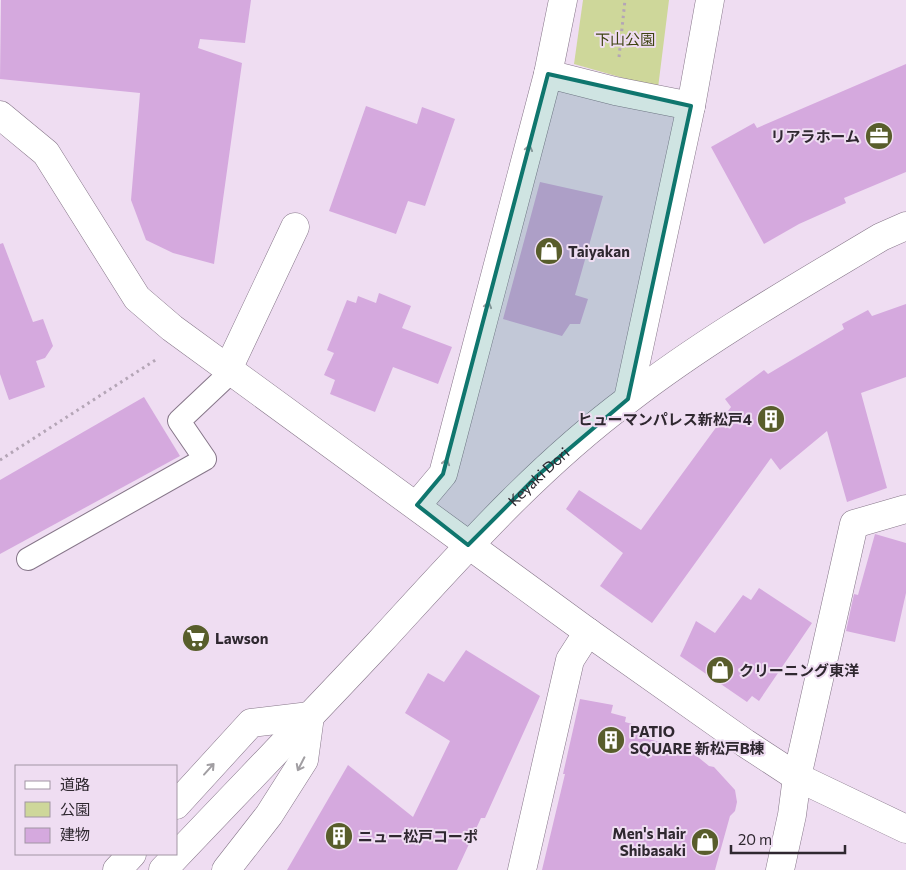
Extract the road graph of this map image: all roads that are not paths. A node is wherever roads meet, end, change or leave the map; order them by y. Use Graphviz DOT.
graph roads {
  1 [pos="564,0"];
  2 [pos="710,0"];
  3 [pos="548,74"];
  4 [pos="691,106"];
  5 [pos="0,115"];
  6 [pos="906,226"];
  7 [pos="295,227"];
  8 [pos="230,370"];
  9 [pos="628,399"];
  10 [pos="417,505"];
  11 [pos="906,508"];
  12 [pos="468,545"];
  13 [pos="28,559"];
  14 [pos="588,632"];
  15 [pos="310,716"];
  16 [pos="797,776"];
  17 [pos="178,803"];
  18 [pos="906,829"];
  19 [pos="178,854"];
  20 [pos="131,855"];
  21 [pos="177,855"];
  22 [pos="117,870"];
  23 [pos="163,870"];
  24 [pos="226,870"];
  25 [pos="522,870"];
  26 [pos="780,870"];
  1 -- 3 [label="street"];
  2 -- 4 [label="street"];
  3 -- 4 [label="street"];
  10 -- 3 [label="street, one-way"];
  4 -- 9 [label="street"];
  5 -- 8 [label="street"];
  6 -- 9 [label="street, Keyaki Dori"];
  7 -- 8 [label="street"];
  8 -- 10 [label="street"];
  8 -- 13 [label="lane"];
  9 -- 12 [label="street, Keyaki Dori"];
  10 -- 12 [label="street"];
  11 -- 16 [label="street"];
  12 -- 14 [label="street"];
  12 -- 15 [label="street, Keyaki Dori"];
  14 -- 16 [label="street"];
  14 -- 25 [label="street"];
  17 -- 15 [label="street, one-way"];
  15 -- 19 [label="street, Keyaki Dori"];
  15 -- 24 [label="street, one-way"];
  16 -- 18 [label="street"];
  16 -- 26 [label="street"];
  20 -- 22 [label="street"];
  21 -- 23 [label="street, Keyaki Dori"];
}
